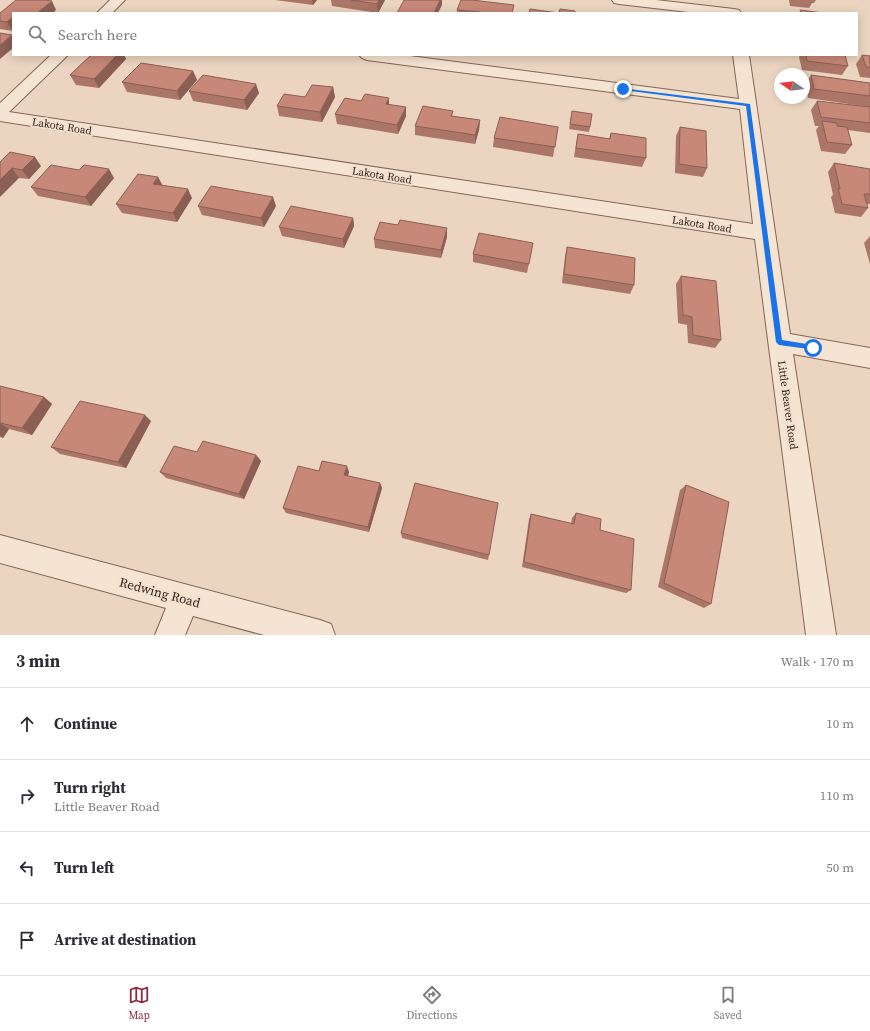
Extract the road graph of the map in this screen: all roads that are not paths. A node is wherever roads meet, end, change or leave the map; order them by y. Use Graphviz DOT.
graph roads {
  1 [pos="118,0"];
  2 [pos="619,0"];
  3 [pos="734,0"];
  4 [pos="105,12"];
  5 [pos="726,12"];
  6 [pos="735,12"];
  7 [pos="59,56"];
  8 [pos="375,56"];
  9 [pos="742,56"];
  10 [pos="748,105"];
  11 [pos="0,112"];
  12 [pos="0,116"];
  13 [pos="764,234"];
  14 [pos="779,342"];
  15 [pos="870,358"];
  16 [pos="0,549"];
  17 [pos="185,599"];
  18 [pos="170,635"];
  19 [pos="320,635"];
  20 [pos="820,635"];
  1 -- 4 [label="street"];
  2 -- 5 [label="street"];
  3 -- 6 [label="street"];
  7 -- 11 [label="street"];
  8 -- 10 [label="street"];
  9 -- 10 [label="street, Little Beaver Road"];
  10 -- 13 [label="street, Little Beaver Road"];
  12 -- 13 [label="street, Lakota Road"];
  13 -- 14 [label="street, Little Beaver Road"];
  14 -- 15 [label="street"];
  14 -- 20 [label="street, Little Beaver Road"];
  16 -- 17 [label="street, Redwing Road"];
  17 -- 18 [label="street"];
  17 -- 19 [label="street, Redwing Road"];
}
